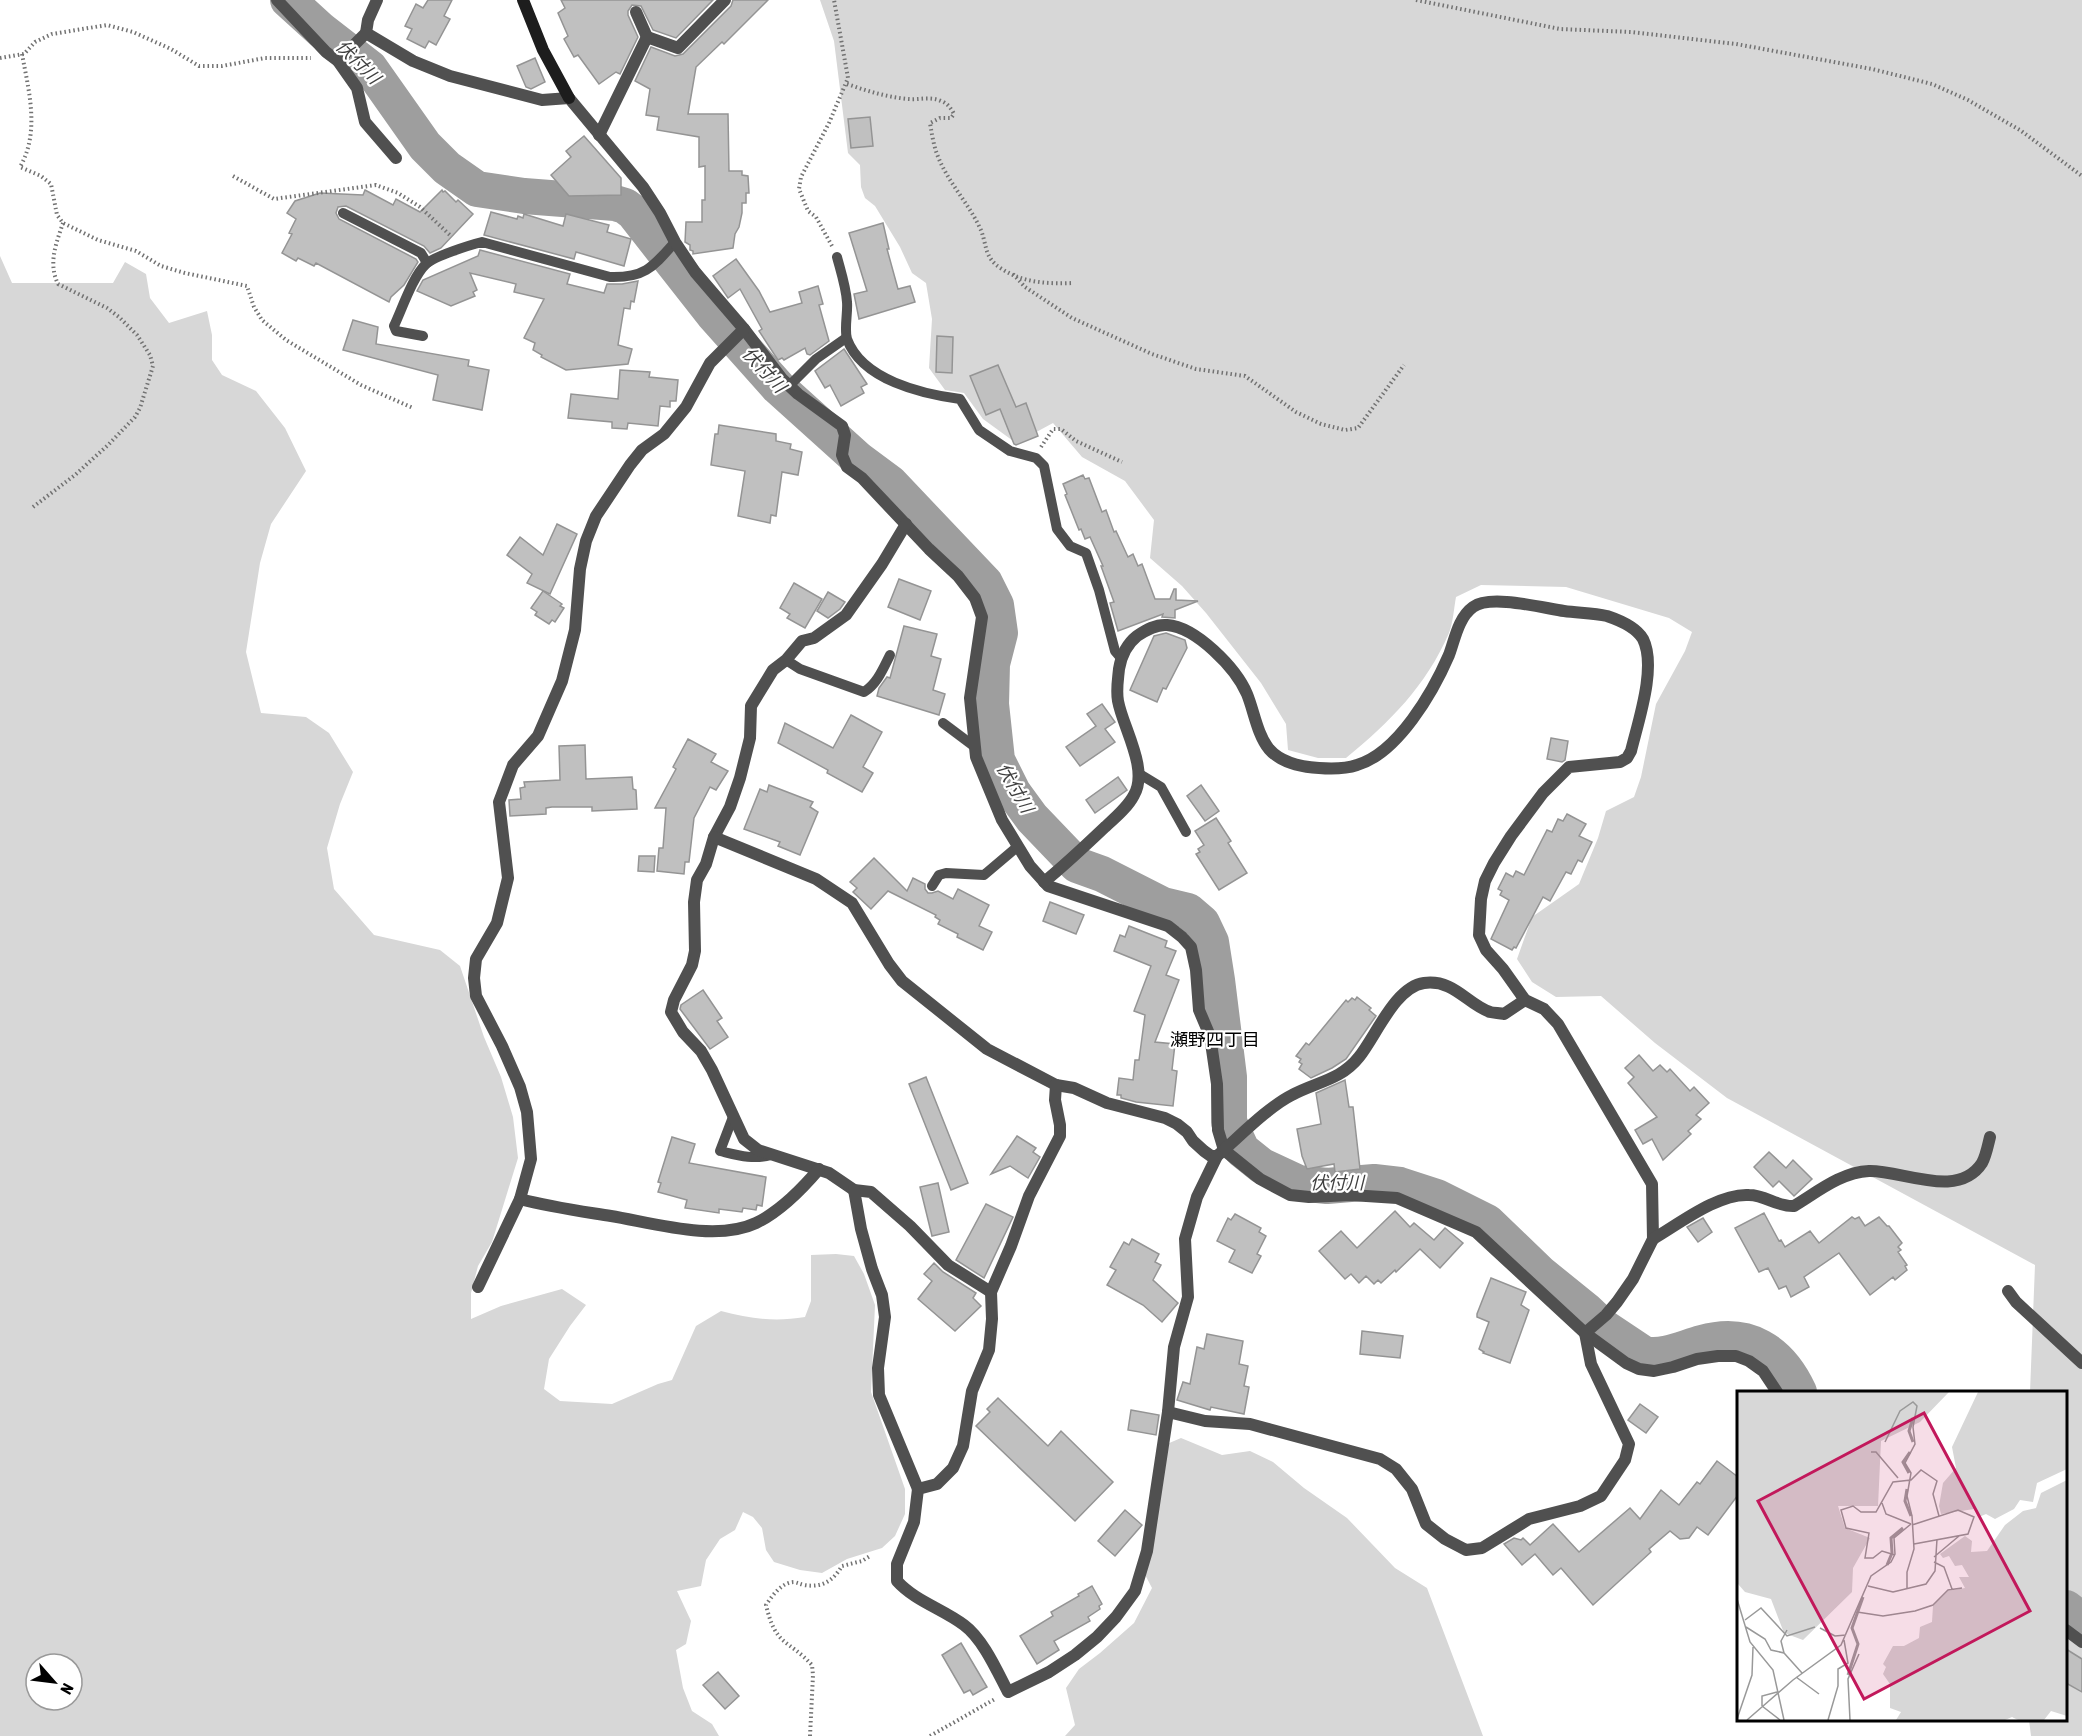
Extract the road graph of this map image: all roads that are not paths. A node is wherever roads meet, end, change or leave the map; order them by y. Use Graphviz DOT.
graph roads {
  1 [pos="277,0"];
  2 [pos="377,0"];
  3 [pos="524,0"];
  4 [pos="725,0"];
  5 [pos="636,12"];
  6 [pos="365,34"];
  7 [pos="647,37"];
  8 [pos="339,61"];
  9 [pos="569,98"];
  10 [pos="599,135"];
  11 [pos="396,158"];
  12 [pos="343,213"];
  13 [pos="675,243"];
  14 [pos="837,257"];
  15 [pos="427,262"];
  16 [pos="742,331"];
  17 [pos="423,336"];
  18 [pos="846,338"];
  19 [pos="790,385"];
  20 [pos="906,524"];
  21 [pos="890,655"];
  22 [pos="1121,658"];
  23 [pos="786,660"];
  24 [pos="944,723"];
  25 [pos="975,747"];
  26 [pos="1138,773"];
  27 [pos="1186,832"];
  28 [pos="714,837"];
  29 [pos="1017,847"];
  30 [pos="1044,882"];
  31 [pos="932,886"];
  32 [pos="1525,1000"];
  33 [pos="1056,1085"];
  34 [pos="733,1117"];
  35 [pos="1990,1137"];
  36 [pos="1224,1149"];
  37 [pos="771,1155"];
  38 [pos="819,1169"];
  39 [pos="854,1190"];
  40 [pos="520,1199"];
  41 [pos="1653,1239"];
  42 [pos="478,1287"];
  43 [pos="2008,1291"];
  44 [pos="991,1292"];
  45 [pos="1588,1330"];
  46 [pos="2082,1363"];
  47 [pos="1776,1391"];
  48 [pos="1168,1412"];
  49 [pos="918,1489"];
  50 [pos="2067,1631"];
  51 [pos="2082,1642"];
  1 -- 8 [label="street"];
  2 -- 6 [label="street"];
  3 -- 9 [label="street"];
  4 -- 7 [label="street"];
  5 -- 7 [label="street"];
  6 -- 8 [label="street"];
  6 -- 9 [label="street"];
  7 -- 10 [label="street"];
  8 -- 11 [label="street"];
  9 -- 10 [label="street"];
  10 -- 13 [label="street"];
  12 -- 15 [label="lane"];
  13 -- 15 [label="lane"];
  13 -- 16 [label="street"];
  14 -- 18 [label="lane"];
  15 -- 17 [label="lane"];
  16 -- 19 [label="street"];
  16 -- 40 [label="street"];
  18 -- 19 [label="lane"];
  18 -- 22 [label="lane"];
  19 -- 20 [label="street"];
  20 -- 23 [label="street"];
  20 -- 25 [label="street"];
  21 -- 23 [label="lane"];
  22 -- 26 [label="street"];
  22 -- 32 [label="street"];
  23 -- 28 [label="street"];
  24 -- 25 [label="lane"];
  25 -- 29 [label="street"];
  26 -- 27 [label="lane"];
  26 -- 30 [label="street"];
  28 -- 33 [label="street"];
  28 -- 34 [label="street"];
  29 -- 30 [label="street"];
  29 -- 31 [label="lane"];
  30 -- 36 [label="street"];
  32 -- 36 [label="street"];
  32 -- 41 [label="street"];
  33 -- 36 [label="street"];
  33 -- 44 [label="street"];
  34 -- 37 [label="street"];
  34 -- 37 [label="lane"];
  35 -- 41 [label="street"];
  36 -- 45 [label="street"];
  36 -- 48 [label="street"];
  37 -- 38 [label="street"];
  38 -- 39 [label="street"];
  38 -- 40 [label="street"];
  39 -- 44 [label="street"];
  39 -- 49 [label="street"];
  40 -- 42 [label="street"];
  41 -- 45 [label="street"];
  43 -- 46 [label="street"];
  44 -- 49 [label="street"];
  45 -- 47 [label="street"];
  45 -- 48 [label="street"];
  48 -- 49 [label="street"];
  50 -- 51 [label="street"];
}
